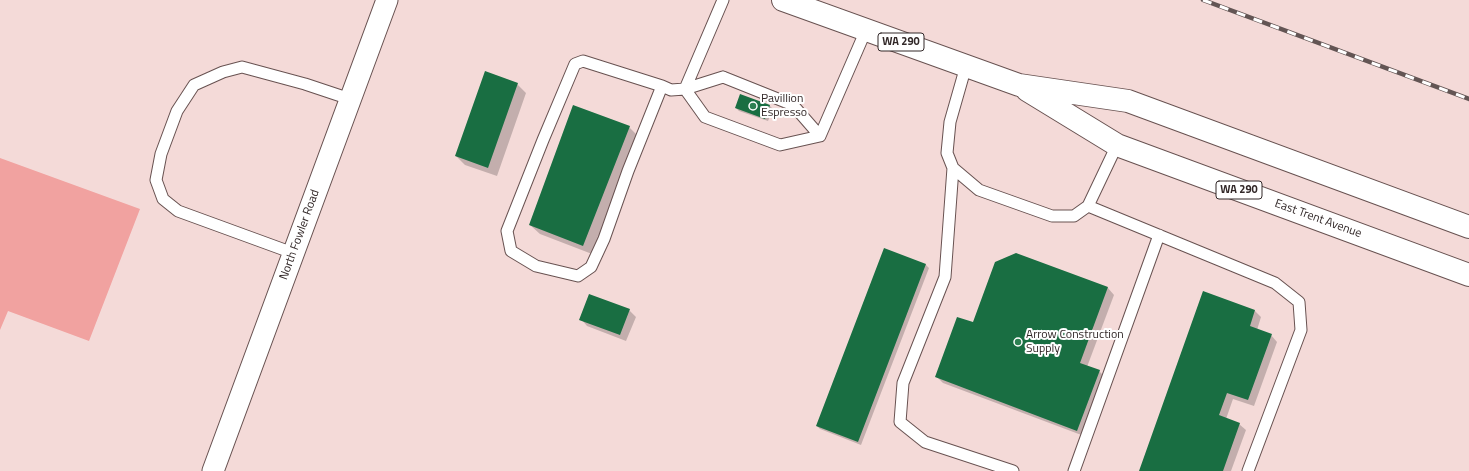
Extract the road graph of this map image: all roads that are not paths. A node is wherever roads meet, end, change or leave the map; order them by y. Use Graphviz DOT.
graph roads {
  1 [pos="387,0"];
  2 [pos="723,0"];
  3 [pos="783,0"];
  4 [pos="866,30"];
  5 [pos="966,66"];
  6 [pos="1019,85"];
  7 [pos="662,86"];
  8 [pos="684,89"];
  9 [pos="350,99"];
  10 [pos="820,136"];
  11 [pos="1117,145"];
  12 [pos="953,168"];
  13 [pos="1088,206"];
  14 [pos="1469,227"];
  15 [pos="1159,235"];
  16 [pos="293,253"];
  17 [pos="1469,275"];
  18 [pos="213,471"];
  19 [pos="1013,471"];
  20 [pos="1074,471"];
  21 [pos="1248,471"];
  1 -- 9 [label="street, North Fowler Road"];
  2 -- 8 [label="lane"];
  3 -- 4 [label="main road, East Trent Avenue / WA 290"];
  4 -- 5 [label="main road, East Trent Avenue / WA 290"];
  4 -- 10 [label="lane"];
  5 -- 6 [label="main road, East Trent Avenue / WA 290"];
  5 -- 12 [label="lane"];
  6 -- 11 [label="main road, East Trent Avenue / WA 290"];
  6 -- 14 [label="main road, East Trent Avenue / WA 290"];
  7 -- 7 [label="lane"];
  7 -- 8 [label="lane"];
  8 -- 10 [label="lane"];
  8 -- 10 [label="lane"];
  9 -- 16 [label="street, North Fowler Road"];
  9 -- 16 [label="lane"];
  11 -- 13 [label="lane"];
  11 -- 17 [label="main road, East Trent Avenue / WA 290"];
  12 -- 13 [label="lane"];
  12 -- 19 [label="lane"];
  13 -- 15 [label="lane"];
  15 -- 20 [label="lane"];
  15 -- 21 [label="lane"];
  16 -- 18 [label="street, North Fowler Road"];
}
